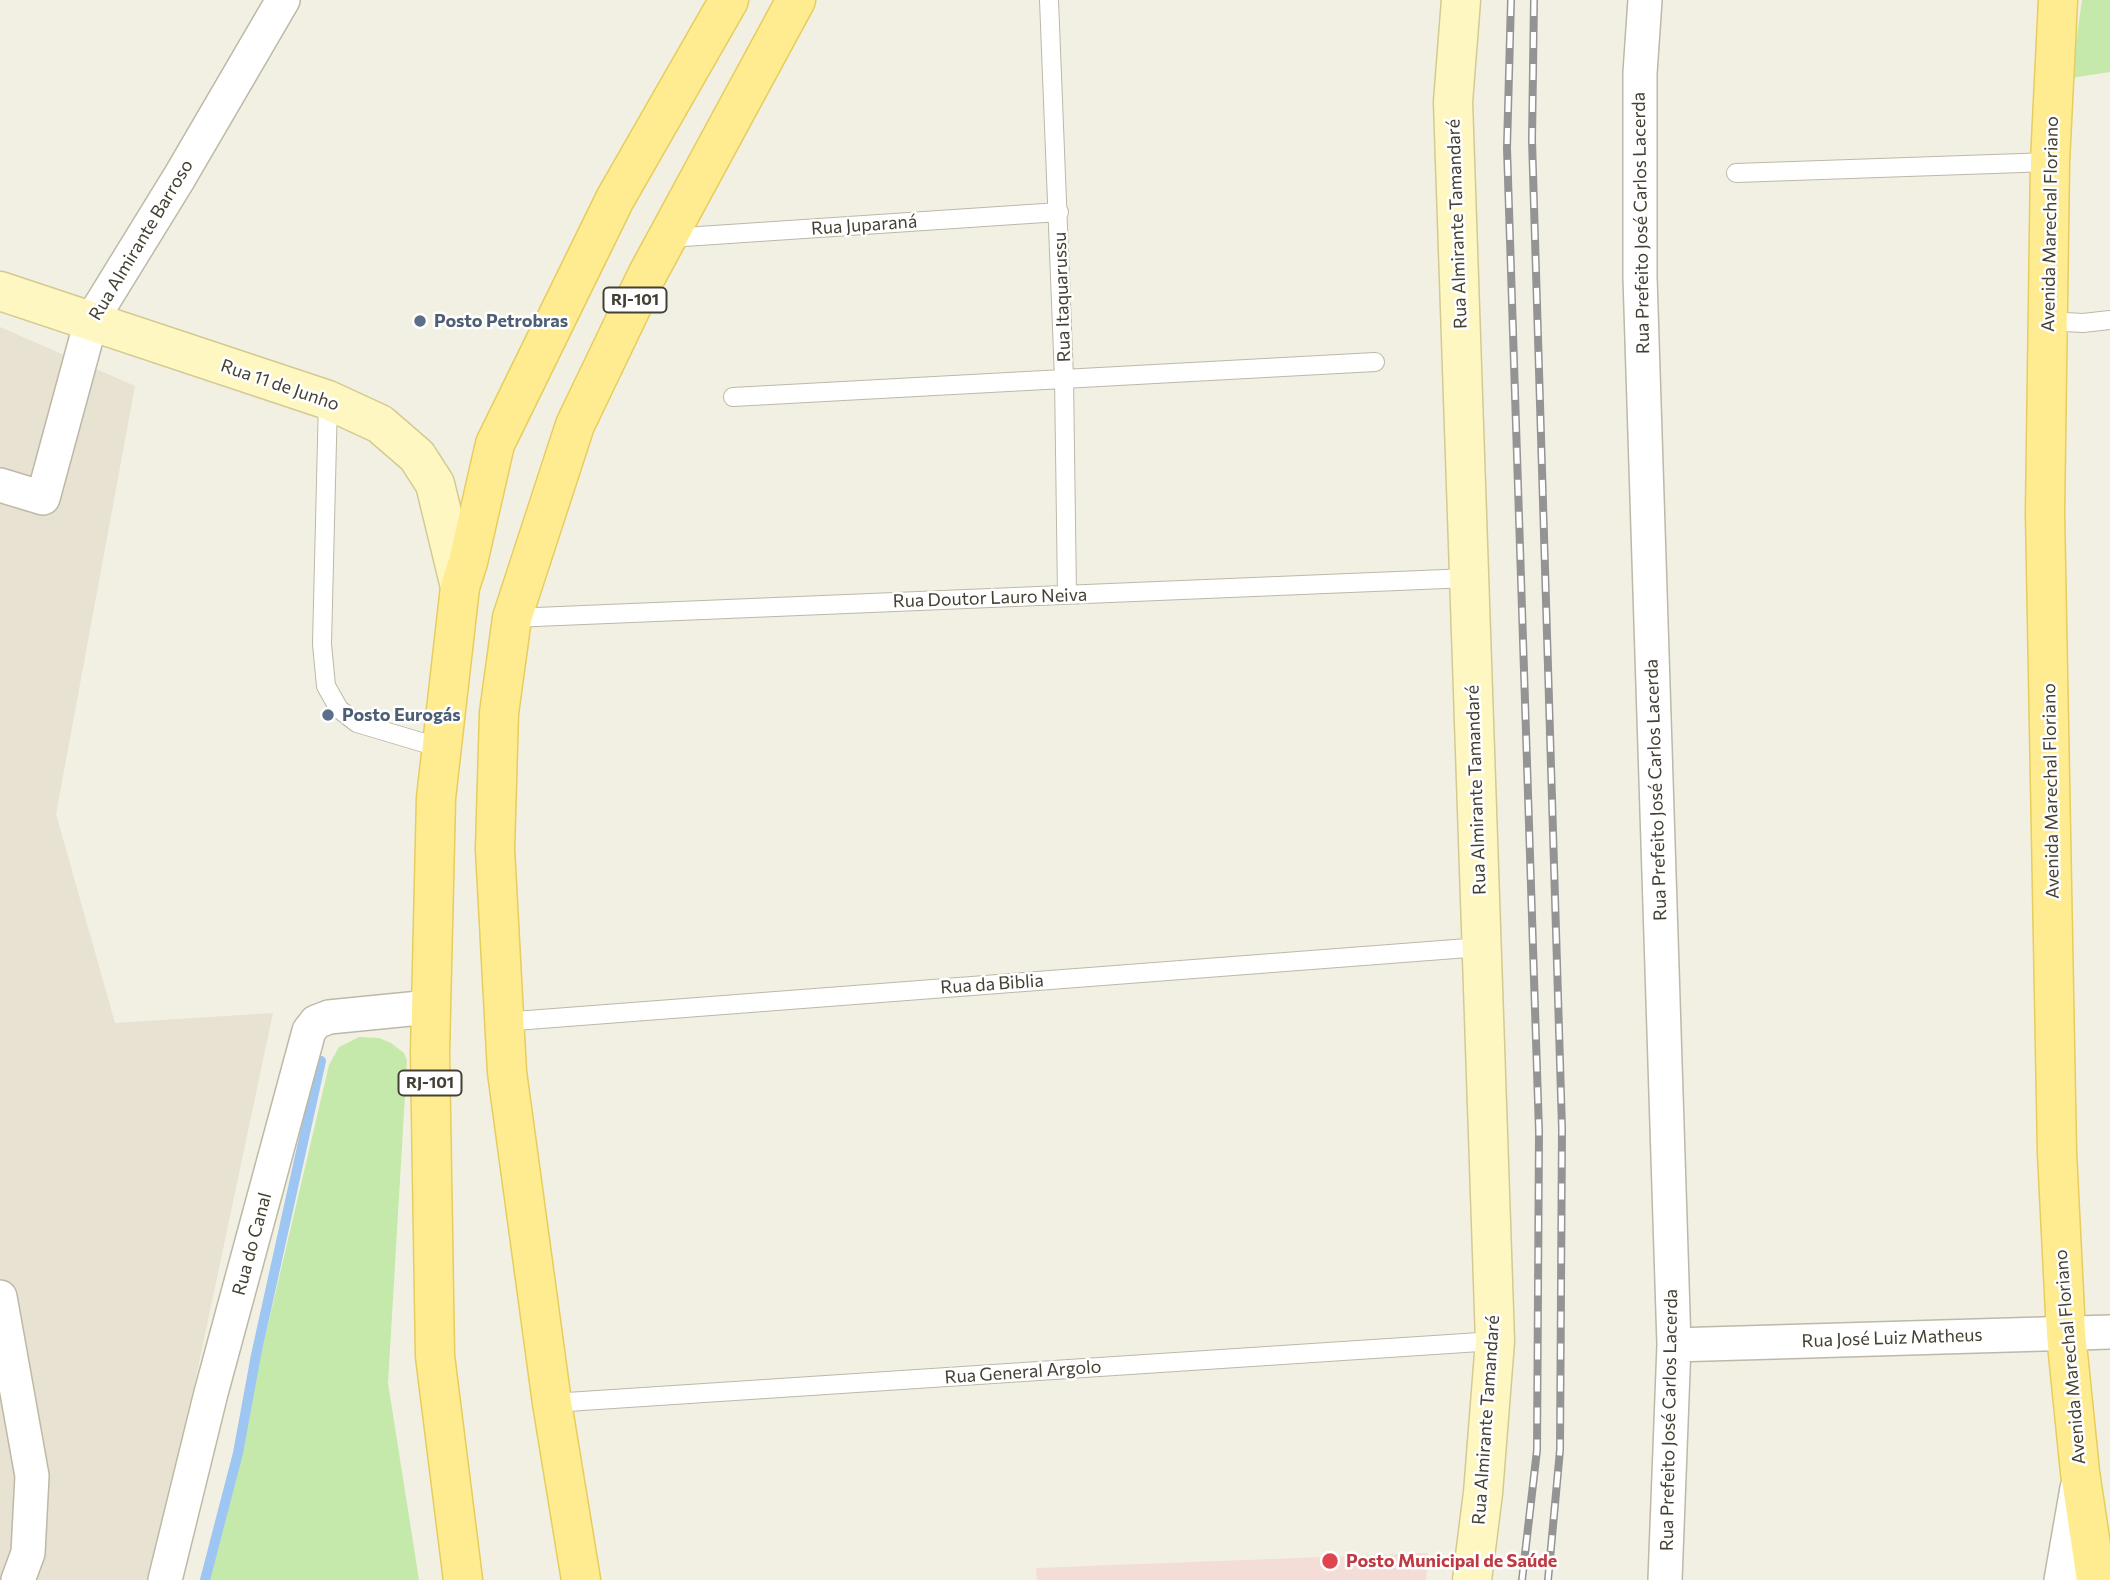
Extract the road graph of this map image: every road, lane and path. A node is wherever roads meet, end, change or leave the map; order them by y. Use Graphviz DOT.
graph roads {
  1 [pos="283,0"];
  2 [pos="729,0"];
  3 [pos="796,0"];
  4 [pos="1049,0"];
  5 [pos="1645,0"];
  6 [pos="2058,0"];
  7 [pos="1457,4"];
  8 [pos="2050,162"];
  9 [pos="1736,173"];
  10 [pos="1059,212"];
  11 [pos="669,238"];
  12 [pos="0,291"];
  13 [pos="2110,320"];
  14 [pos="91,321"];
  15 [pos="2047,321"];
  16 [pos="1375,362"];
  17 [pos="1064,378"];
  18 [pos="733,397"];
  19 [pos="328,400"];
  20 [pos="0,485"];
  21 [pos="1469,578"];
  22 [pos="460,587"];
  23 [pos="1067,595"];
  24 [pos="512,618"];
  25 [pos="441,748"];
  26 [pos="1481,947"];
  27 [pos="430,1007"];
  28 [pos="502,1022"];
  29 [pos="0,1297"];
  30 [pos="2110,1332"];
  31 [pos="2066,1334"];
  32 [pos="1495,1341"];
  33 [pos="1674,1345"];
  34 [pos="552,1403"];
  35 [pos="2080,1472"];
  36 [pos="18,1580"];
  37 [pos="165,1580"];
  38 [pos="463,1580"];
  39 [pos="581,1580"];
  40 [pos="1472,1580"];
  41 [pos="1665,1580"];
  42 [pos="2062,1580"];
  43 [pos="2096,1580"];
  1 -- 14 [label="street, Rua Almirante Barroso"];
  2 -- 22 [label="main road, RJ-101"];
  3 -- 11 [label="main road, RJ-101"];
  4 -- 10 [label="lane, Rua Itaquarussu"];
  5 -- 33 [label="street, Rua Prefeito José Carlos Lacerda"];
  6 -- 8 [label="main road, Avenida Marechal Floriano"];
  7 -- 21 [label="main road, Rua Almirante Tamandaré"];
  8 -- 9 [label="lane"];
  8 -- 15 [label="main road, Avenida Marechal Floriano"];
  10 -- 11 [label="lane, Rua Juparaná"];
  10 -- 17 [label="lane, Rua Itaquarussu"];
  11 -- 24 [label="main road, RJ-101"];
  12 -- 14 [label="main road, Rua 11 de Junho"];
  13 -- 15 [label="lane"];
  14 -- 19 [label="main road, Rua 11 de Junho"];
  14 -- 20 [label="street, Rua Almirante Barroso"];
  15 -- 31 [label="main road, Avenida Marechal Floriano"];
  16 -- 17 [label="lane"];
  17 -- 18 [label="lane"];
  17 -- 23 [label="lane, Rua Itaquarussu"];
  19 -- 22 [label="main road, Rua 11 de Junho"];
  19 -- 25 [label="lane"];
  21 -- 23 [label="lane, Rua Doutor Lauro Neiva"];
  21 -- 26 [label="main road, Rua Almirante Tamandaré"];
  22 -- 25 [label="main road, RJ-101"];
  23 -- 24 [label="lane, Rua Doutor Lauro Neiva"];
  24 -- 28 [label="main road, RJ-101"];
  25 -- 27 [label="main road, RJ-101"];
  26 -- 28 [label="lane, Rua da Biblia"];
  26 -- 32 [label="main road, Rua Almirante Tamandaré"];
  27 -- 37 [label="street, Rua do Canal"];
  27 -- 38 [label="main road, RJ-101"];
  28 -- 34 [label="main road, RJ-101"];
  29 -- 36 [label="street"];
  30 -- 31 [label="street, Rua José Luiz Matheus"];
  31 -- 33 [label="street, Rua José Luiz Matheus"];
  31 -- 35 [label="main road, Avenida Marechal Floriano"];
  32 -- 34 [label="lane, Rua General Argolo"];
  32 -- 40 [label="main road, Rua Almirante Tamandaré"];
  33 -- 41 [label="street, Rua Prefeito José Carlos Lacerda"];
  34 -- 39 [label="main road, RJ-101"];
  35 -- 42 [label="street"];
  35 -- 43 [label="main road, Avenida Marechal Floriano"];
}
